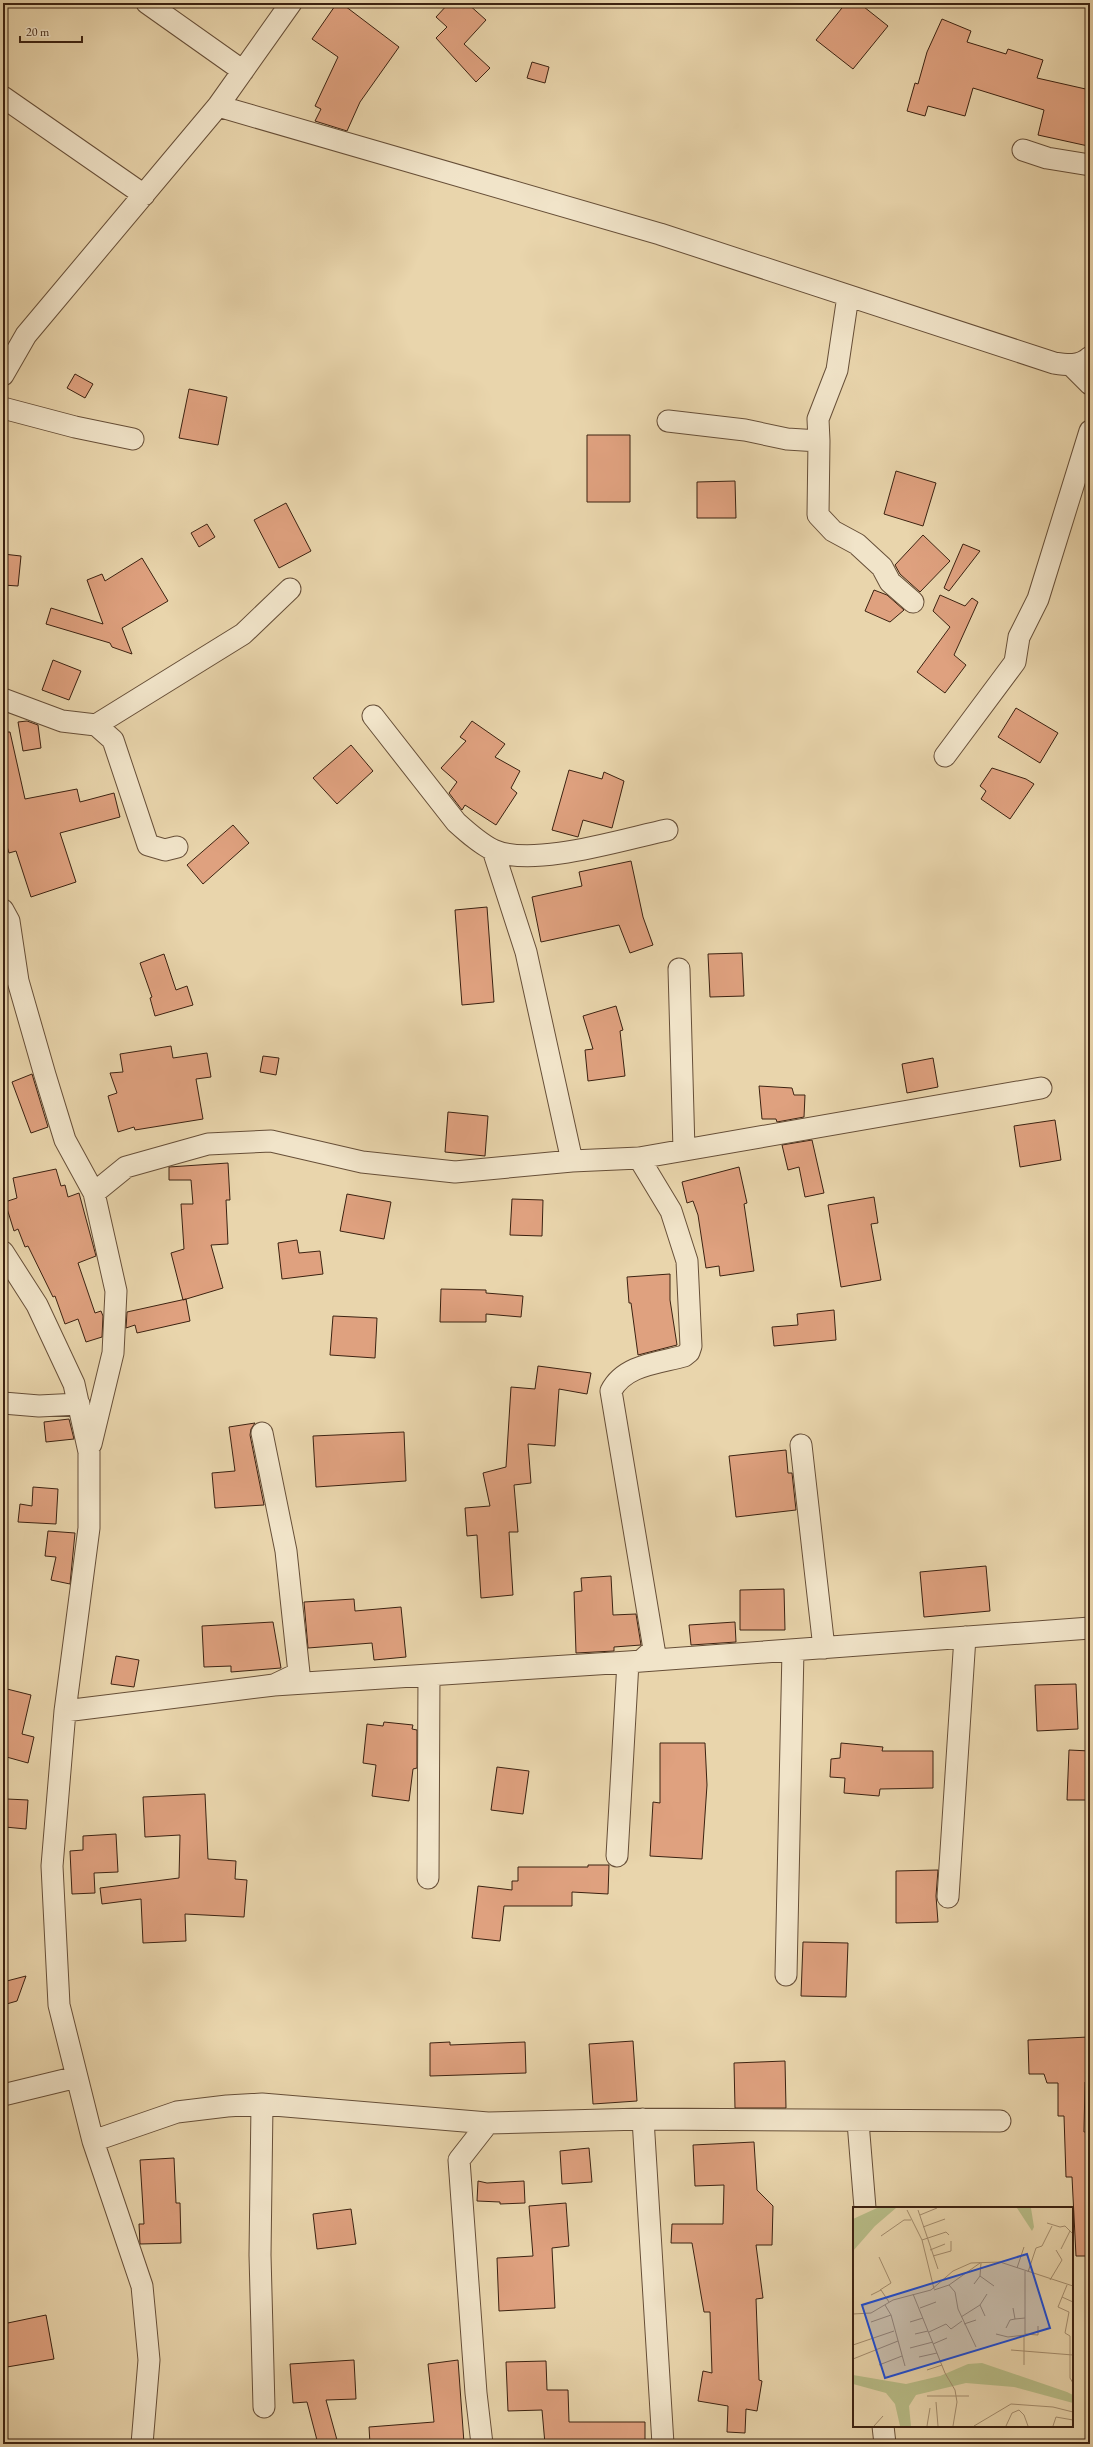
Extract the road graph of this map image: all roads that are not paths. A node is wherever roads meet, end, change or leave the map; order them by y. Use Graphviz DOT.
graph roads {
  1 [pos="147,3"];
  2 [pos="291,3"];
  3 [pos="243,71"];
  4 [pos="3,97"];
  5 [pos="218,106"];
  6 [pos="1024,150"];
  7 [pos="1090,165"];
  8 [pos="144,195"];
  9 [pos="848,296"];
  10 [pos="1081,361"];
  11 [pos="3,375"];
  12 [pos="1090,384"];
  13 [pos="3,408"];
  14 [pos="668,421"];
  15 [pos="1090,431"];
  16 [pos="133,439"];
  17 [pos="819,441"];
  18 [pos="290,590"];
  19 [pos="913,602"];
  20 [pos="3,699"];
  21 [pos="373,716"];
  22 [pos="96,725"];
  23 [pos="945,756"];
  24 [pos="667,830"];
  25 [pos="176,847"];
  26 [pos="494,850"];
  27 [pos="3,910"];
  28 [pos="679,969"];
  29 [pos="1041,1088"];
  30 [pos="684,1150"];
  31 [pos="639,1158"];
  32 [pos="572,1161"];
  33 [pos="94,1193"];
  34 [pos="3,1252"];
  35 [pos="3,1403"];
  36 [pos="79,1404"];
  37 [pos="262,1432"];
  38 [pos="801,1445"];
  39 [pos="89,1452"];
  40 [pos="1090,1628"];
  41 [pos="965,1637"];
  42 [pos="824,1648"];
  43 [pos="793,1650"];
  44 [pos="634,1662"];
  45 [pos="429,1675"];
  46 [pos="274,1686"];
  47 [pos="64,1711"];
  48 [pos="617,1856"];
  49 [pos="428,1878"];
  50 [pos="948,1897"];
  51 [pos="786,1975"];
  52 [pos="77,2077"];
  53 [pos="3,2095"];
  54 [pos="262,2104"];
  55 [pos="643,2119"];
  56 [pos="858,2122"];
  57 [pos="1000,2122"];
  58 [pos="488,2123"];
  59 [pos="93,2141"];
  60 [pos="865,2207"];
  61 [pos="264,2407"];
  62 [pos="883,2427"];
  63 [pos="142,2444"];
  64 [pos="482,2444"];
  65 [pos="663,2444"];
  66 [pos="885,2444"];
  1 -- 3 [label="street"];
  2 -- 3 [label="street"];
  3 -- 5 [label="street"];
  4 -- 8 [label="street"];
  5 -- 8 [label="street"];
  5 -- 9 [label="street"];
  6 -- 7 [label="street"];
  8 -- 11 [label="street"];
  9 -- 10 [label="street"];
  9 -- 17 [label="street"];
  10 -- 12 [label="street"];
  13 -- 16 [label="street"];
  14 -- 17 [label="street"];
  15 -- 23 [label="street"];
  17 -- 19 [label="street"];
  18 -- 22 [label="street"];
  20 -- 22 [label="street"];
  21 -- 26 [label="street"];
  22 -- 25 [label="street"];
  24 -- 26 [label="street"];
  26 -- 32 [label="street"];
  27 -- 33 [label="street"];
  28 -- 30 [label="street"];
  29 -- 30 [label="street"];
  30 -- 31 [label="street"];
  31 -- 32 [label="street"];
  31 -- 44 [label="street"];
  32 -- 33 [label="street"];
  33 -- 39 [label="street"];
  34 -- 36 [label="street"];
  35 -- 36 [label="street"];
  36 -- 39 [label="street"];
  37 -- 46 [label="street"];
  38 -- 42 [label="street"];
  39 -- 47 [label="street"];
  40 -- 41 [label="street"];
  41 -- 42 [label="street"];
  41 -- 50 [label="street"];
  42 -- 43 [label="street"];
  43 -- 44 [label="street"];
  43 -- 51 [label="street"];
  44 -- 45 [label="street"];
  44 -- 48 [label="street"];
  45 -- 46 [label="street"];
  45 -- 49 [label="street"];
  46 -- 47 [label="street"];
  47 -- 52 [label="street"];
  52 -- 53 [label="street"];
  52 -- 59 [label="street"];
  54 -- 58 [label="street"];
  54 -- 59 [label="street"];
  54 -- 61 [label="street"];
  55 -- 56 [label="street"];
  55 -- 58 [label="street"];
  55 -- 65 [label="street"];
  56 -- 57 [label="street"];
  56 -- 60 [label="street"];
  58 -- 64 [label="street"];
  59 -- 63 [label="street"];
  62 -- 66 [label="street"];
}
